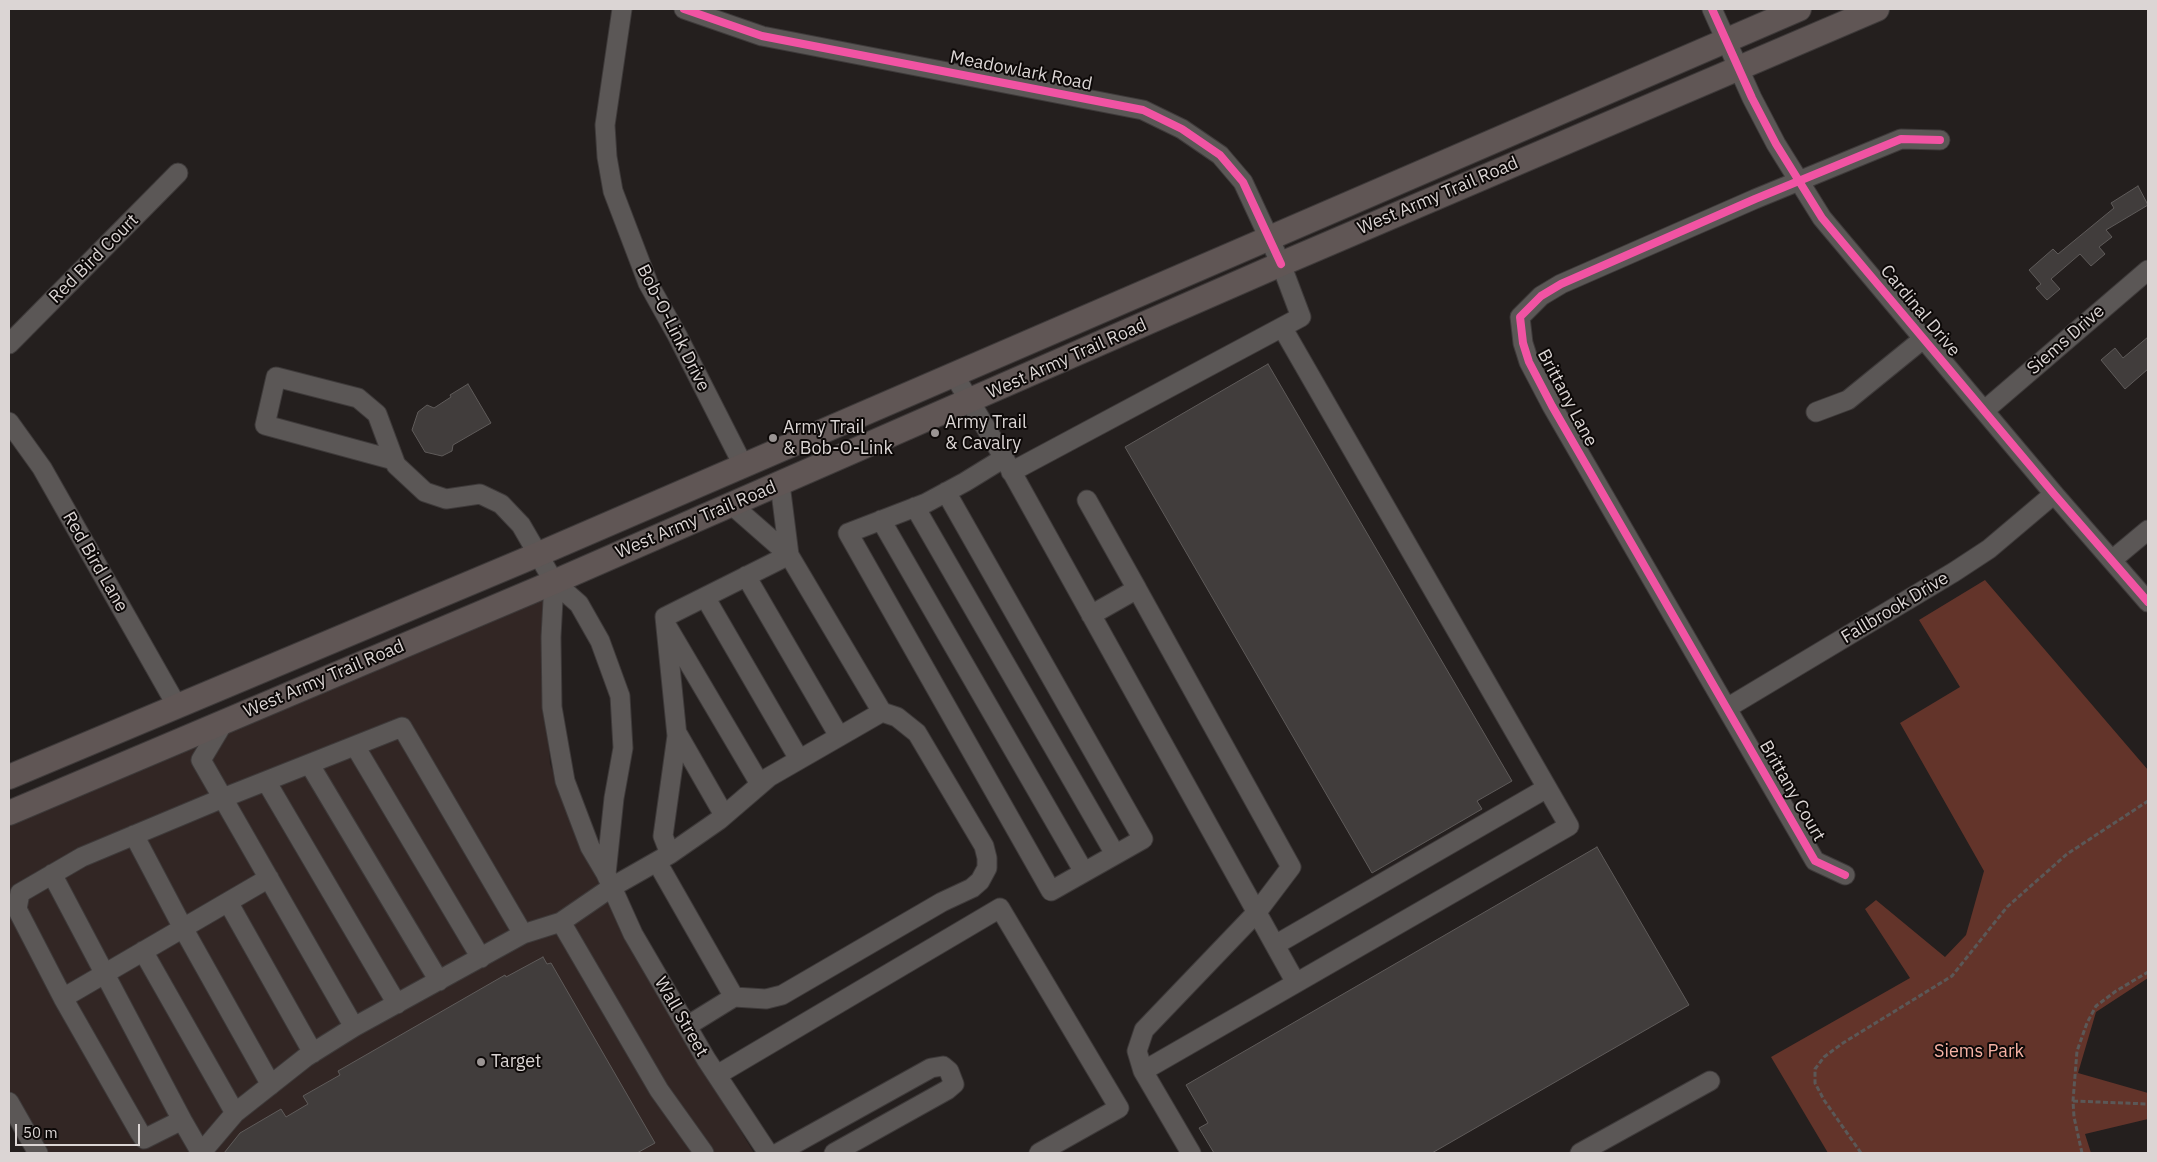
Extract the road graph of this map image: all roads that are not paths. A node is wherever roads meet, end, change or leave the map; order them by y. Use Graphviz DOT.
graph roads {
  1 [pos="622,9"];
  2 [pos="684,9"];
  3 [pos="1712,9"];
  4 [pos="1799,9"];
  5 [pos="1877,9"];
  6 [pos="1726,40"];
  7 [pos="1737,68"];
  8 [pos="1940,140"];
  9 [pos="178,173"];
  10 [pos="1800,182"];
  11 [pos="1269,238"];
  12 [pos="1281,264"];
  13 [pos="2148,270"];
  14 [pos="1282,327"];
  15 [pos="1923,339"];
  16 [pos="9,344"];
  17 [pos="954,375"];
  18 [pos="970,401"];
  19 [pos="1985,410"];
  20 [pos="1816,412"];
  21 [pos="9,422"];
  22 [pos="394,460"];
  23 [pos="1008,465"];
  24 [pos="743,466"];
  25 [pos="780,484"];
  26 [pos="946,492"];
  27 [pos="2054,494"];
  28 [pos="1087,500"];
  29 [pos="732,505"];
  30 [pos="915,507"];
  31 [pos="881,520"];
  32 [pos="2148,530"];
  33 [pos="539,554"];
  34 [pos="789,555"];
  35 [pos="2112,560"];
  36 [pos="746,576"];
  37 [pos="554,582"];
  38 [pos="1136,589"];
  39 [pos="705,597"];
  40 [pos="2148,602"];
  41 [pos="1091,615"];
  42 [pos="665,622"];
  43 [pos="177,706"];
  44 [pos="1727,708"];
  45 [pos="882,712"];
  46 [pos="225,720"];
  47 [pos="677,734"];
  48 [pos="839,736"];
  49 [pos="355,746"];
  50 [pos="799,759"];
  51 [pos="310,765"];
  52 [pos="9,777"];
  53 [pos="266,781"];
  54 [pos="760,784"];
  55 [pos="1547,788"];
  56 [pos="223,798"];
  57 [pos="9,812"];
  58 [pos="724,815"];
  59 [pos="134,835"];
  60 [pos="1115,854"];
  61 [pos="664,858"];
  62 [pos="1084,872"];
  63 [pos="52,874"];
  64 [pos="1845,875"];
  65 [pos="269,878"];
  66 [pos="609,881"];
  67 [pos="228,902"];
  68 [pos="1257,912"];
  69 [pos="561,922"];
  70 [pos="183,928"];
  71 [pos="523,934"];
  72 [pos="1275,946"];
  73 [pos="144,951"];
  74 [pos="481,958"];
  75 [pos="105,973"];
  76 [pos="439,981"];
  77 [pos="1296,983"];
  78 [pos="734,997"];
  79 [pos="63,998"];
  80 [pos="397,1004"];
  81 [pos="686,1026"];
  82 [pos="354,1027"];
  83 [pos="313,1053"];
  84 [pos="1143,1071"];
  85 [pos="717,1075"];
  86 [pos="1710,1081"];
  87 [pos="271,1085"];
  88 [pos="881,1096"];
  89 [pos="9,1102"];
  90 [pos="235,1113"];
  91 [pos="895,1119"];
  92 [pos="182,1120"];
  93 [pos="38,1153"];
  94 [pos="201,1153"];
  95 [pos="704,1153"];
  96 [pos="768,1153"];
  97 [pos="778,1153"];
  98 [pos="834,1153"];
  99 [pos="1039,1153"];
  100 [pos="1191,1153"];
  101 [pos="1580,1153"];
  1 -- 24 [label="street, Bob-O-Link Drive"];
  2 -- 11 [label="street, Meadowlark Road"];
  3 -- 6 [label="street, Cardinal Drive"];
  4 -- 6 [label="main road, West Army Trail Road"];
  5 -- 7 [label="main road, West Army Trail Road"];
  6 -- 7 [label="street, Cardinal Drive"];
  6 -- 11 [label="main road, West Army Trail Road"];
  7 -- 10 [label="street, Cardinal Drive"];
  7 -- 12 [label="main road, West Army Trail Road"];
  8 -- 10 [label="street"];
  9 -- 16 [label="street, Red Bird Court"];
  10 -- 15 [label="street, Cardinal Drive"];
  10 -- 44 [label="street, Brittany Lane"];
  11 -- 12 [label="street, Meadowlark Road"];
  11 -- 17 [label="main road, West Army Trail Road"];
  12 -- 14 [label="street, Meadowlark Road"];
  12 -- 18 [label="main road, West Army Trail Road"];
  13 -- 19 [label="street, Siems Drive"];
  14 -- 23 [label="street"];
  14 -- 55 [label="street"];
  15 -- 19 [label="street, Cardinal Drive"];
  15 -- 20 [label="street"];
  17 -- 18 [label="street"];
  17 -- 24 [label="main road, West Army Trail Road"];
  18 -- 23 [label="street"];
  18 -- 25 [label="main road, West Army Trail Road"];
  19 -- 27 [label="street, Cardinal Drive"];
  21 -- 43 [label="street, Red Bird Lane"];
  22 -- 22 [label="street"];
  22 -- 33 [label="street"];
  23 -- 26 [label="street"];
  23 -- 41 [label="street"];
  24 -- 33 [label="main road, West Army Trail Road"];
  25 -- 29 [label="main road, West Army Trail Road"];
  25 -- 34 [label="street"];
  26 -- 30 [label="street"];
  26 -- 60 [label="street"];
  27 -- 35 [label="street, Cardinal Drive"];
  27 -- 44 [label="street, Fallbrook Drive"];
  28 -- 38 [label="street"];
  29 -- 34 [label="street"];
  29 -- 37 [label="main road, West Army Trail Road"];
  30 -- 31 [label="street"];
  30 -- 60 [label="street"];
  31 -- 62 [label="street"];
  31 -- 62 [label="street"];
  32 -- 35 [label="street"];
  33 -- 37 [label="street"];
  33 -- 43 [label="main road, West Army Trail Road"];
  34 -- 36 [label="street"];
  34 -- 45 [label="street"];
  35 -- 40 [label="street, Cardinal Drive"];
  36 -- 39 [label="street"];
  36 -- 48 [label="street"];
  37 -- 46 [label="main road, West Army Trail Road"];
  37 -- 66 [label="street, Wall Street"];
  37 -- 66 [label="street"];
  38 -- 41 [label="street"];
  38 -- 68 [label="street"];
  39 -- 42 [label="street"];
  39 -- 50 [label="street"];
  41 -- 68 [label="street"];
  42 -- 47 [label="street"];
  42 -- 54 [label="street"];
  43 -- 52 [label="main road, West Army Trail Road"];
  44 -- 64 [label="street, Brittany Court"];
  45 -- 48 [label="street"];
  45 -- 78 [label="street"];
  46 -- 56 [label="street"];
  46 -- 57 [label="main road, West Army Trail Road"];
  47 -- 58 [label="street"];
  47 -- 61 [label="street"];
  48 -- 50 [label="street"];
  49 -- 51 [label="street"];
  49 -- 71 [label="street"];
  49 -- 74 [label="street"];
  50 -- 54 [label="street"];
  51 -- 53 [label="street"];
  51 -- 76 [label="street"];
  53 -- 56 [label="street"];
  53 -- 80 [label="street"];
  54 -- 58 [label="street"];
  55 -- 72 [label="street"];
  55 -- 77 [label="street"];
  56 -- 59 [label="street"];
  56 -- 65 [label="street"];
  58 -- 61 [label="street"];
  59 -- 63 [label="street"];
  59 -- 70 [label="street"];
  60 -- 62 [label="street"];
  61 -- 66 [label="street"];
  61 -- 78 [label="street"];
  63 -- 75 [label="street"];
  63 -- 79 [label="street"];
  65 -- 67 [label="street"];
  65 -- 82 [label="street"];
  66 -- 69 [label="street"];
  66 -- 81 [label="street, Wall Street"];
  67 -- 70 [label="street"];
  67 -- 83 [label="street"];
  68 -- 72 [label="street"];
  68 -- 84 [label="street"];
  69 -- 71 [label="street"];
  69 -- 95 [label="street"];
  70 -- 73 [label="street"];
  70 -- 87 [label="street"];
  71 -- 74 [label="street"];
  72 -- 77 [label="street"];
  73 -- 75 [label="street"];
  73 -- 90 [label="street"];
  74 -- 76 [label="street"];
  75 -- 79 [label="street"];
  75 -- 92 [label="street"];
  76 -- 80 [label="street"];
  77 -- 84 [label="street"];
  78 -- 81 [label="street"];
  79 -- 92 [label="street"];
  80 -- 82 [label="street"];
  81 -- 85 [label="street, Wall Street"];
  82 -- 83 [label="street"];
  83 -- 87 [label="street"];
  84 -- 100 [label="street"];
  85 -- 96 [label="street, Wall Street"];
  85 -- 99 [label="street"];
  86 -- 101 [label="street"];
  87 -- 90 [label="street"];
  88 -- 91 [label="street"];
  88 -- 91 [label="street"];
  88 -- 97 [label="street"];
  89 -- 93 [label="street"];
  90 -- 94 [label="street"];
  91 -- 98 [label="street"];
  92 -- 94 [label="street"];
}
